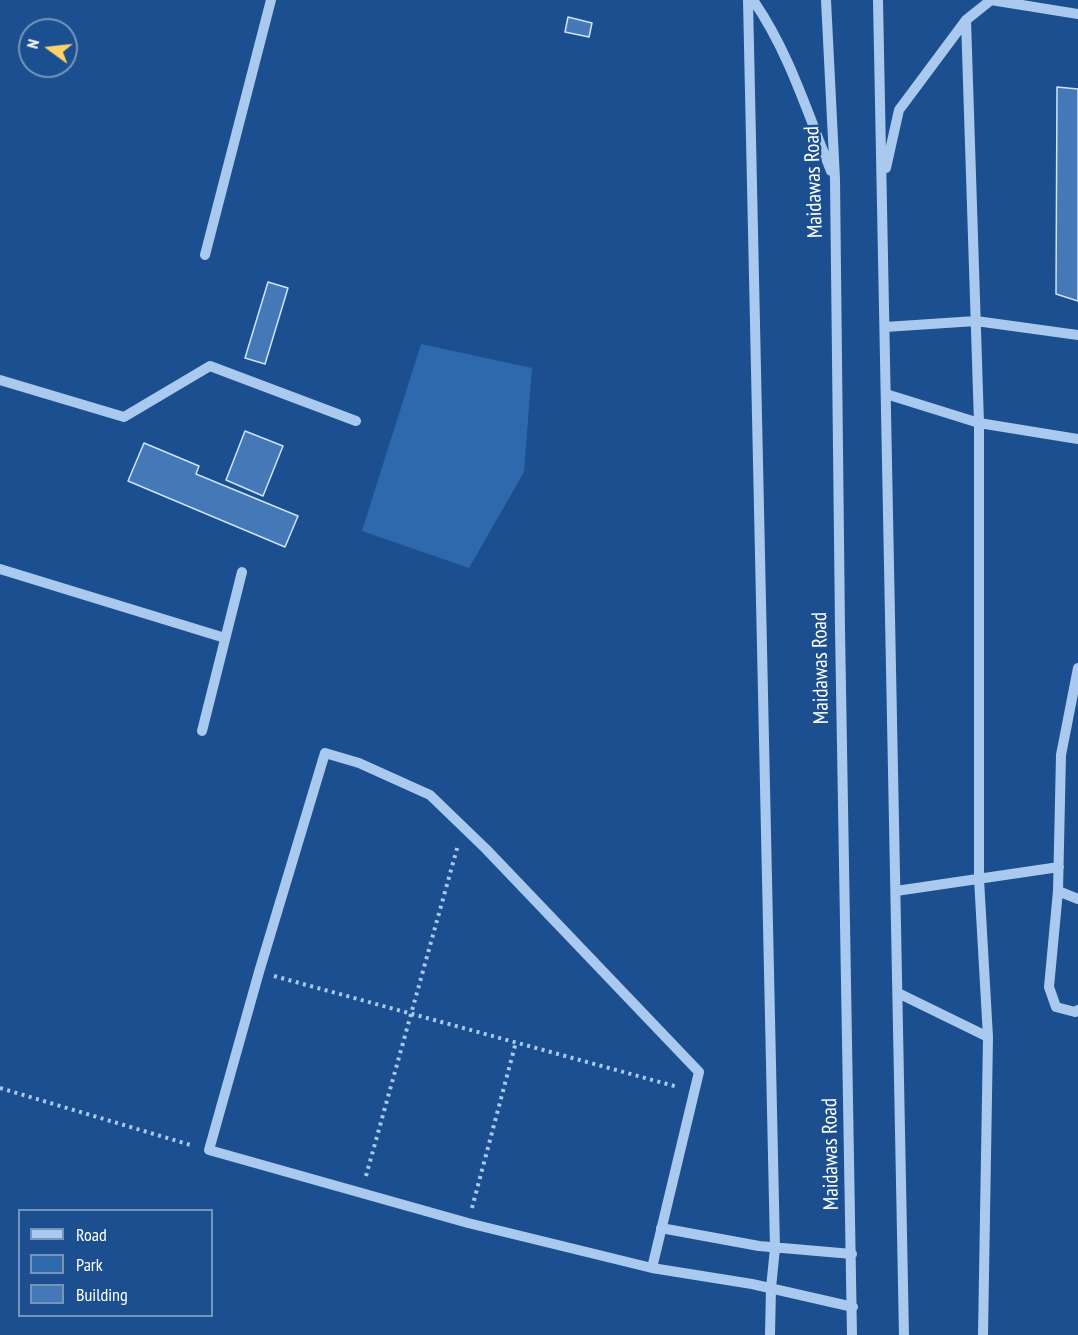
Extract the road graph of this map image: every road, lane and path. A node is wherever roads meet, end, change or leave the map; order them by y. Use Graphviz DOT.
graph roads {
  1 [pos="272,0"];
  2 [pos="750,0"];
  3 [pos="826,0"];
  4 [pos="878,0"];
  5 [pos="991,0"];
  6 [pos="1078,14"];
  7 [pos="966,20"];
  8 [pos="835,179"];
  9 [pos="883,185"];
  10 [pos="205,255"];
  11 [pos="976,321"];
  12 [pos="885,327"];
  13 [pos="1078,335"];
  14 [pos="0,380"];
  15 [pos="886,394"];
  16 [pos="356,421"];
  17 [pos="979,423"];
  18 [pos="1078,439"];
  19 [pos="0,569"];
  20 [pos="242,572"];
  21 [pos="225,638"];
  22 [pos="1078,668"];
  23 [pos="202,731"];
  24 [pos="463,826"];
  25 [pos="1059,867"];
  26 [pos="979,879"];
  27 [pos="896,891"];
  28 [pos="1058,891"];
  29 [pos="1078,899"];
  30 [pos="259,972"];
  31 [pos="898,993"];
  32 [pos="1078,1010"];
  33 [pos="410,1013"];
  34 [pos="988,1037"];
  35 [pos="516,1042"];
  36 [pos="0,1088"];
  37 [pos="694,1091"];
  38 [pos="209,1150"];
  39 [pos="361,1194"];
  40 [pos="468,1223"];
  41 [pos="661,1228"];
  42 [pos="775,1248"];
  43 [pos="852,1254"];
  44 [pos="652,1268"];
  45 [pos="771,1288"];
  46 [pos="853,1307"];
  47 [pos="770,1335"];
  48 [pos="852,1335"];
  49 [pos="904,1335"];
  50 [pos="983,1335"];
  1 -- 10 [label="street"];
  2 -- 8 [label="street"];
  2 -- 42 [label="street"];
  3 -- 8 [label="street, Maidawas Road"];
  4 -- 9 [label="street"];
  5 -- 6 [label="street"];
  5 -- 7 [label="street"];
  7 -- 9 [label="street"];
  7 -- 11 [label="street"];
  8 -- 43 [label="street, Maidawas Road"];
  9 -- 12 [label="street"];
  11 -- 12 [label="street"];
  11 -- 13 [label="street"];
  11 -- 17 [label="street"];
  12 -- 15 [label="street"];
  14 -- 16 [label="street"];
  15 -- 17 [label="street"];
  15 -- 27 [label="street"];
  17 -- 18 [label="street"];
  17 -- 26 [label="street"];
  19 -- 21 [label="street"];
  20 -- 21 [label="street"];
  21 -- 23 [label="street"];
  22 -- 25 [label="street"];
  24 -- 30 [label="street"];
  24 -- 33 [label="path"];
  24 -- 37 [label="street"];
  25 -- 26 [label="street"];
  25 -- 28 [label="street"];
  26 -- 27 [label="street"];
  26 -- 34 [label="street"];
  27 -- 31 [label="street"];
  28 -- 29 [label="street"];
  28 -- 32 [label="street"];
  30 -- 33 [label="path"];
  30 -- 38 [label="street"];
  31 -- 34 [label="street"];
  31 -- 49 [label="street"];
  33 -- 35 [label="path"];
  33 -- 39 [label="path"];
  34 -- 50 [label="street"];
  35 -- 37 [label="path"];
  35 -- 40 [label="path"];
  36 -- 38 [label="path"];
  37 -- 41 [label="street"];
  38 -- 39 [label="street"];
  39 -- 40 [label="street"];
  40 -- 44 [label="street"];
  41 -- 42 [label="street"];
  41 -- 44 [label="street"];
  42 -- 43 [label="street"];
  42 -- 45 [label="street"];
  43 -- 46 [label="street, Maidawas Road"];
  44 -- 45 [label="street"];
  45 -- 46 [label="street"];
  45 -- 47 [label="street"];
  46 -- 48 [label="street, Maidawas Road"];
}
